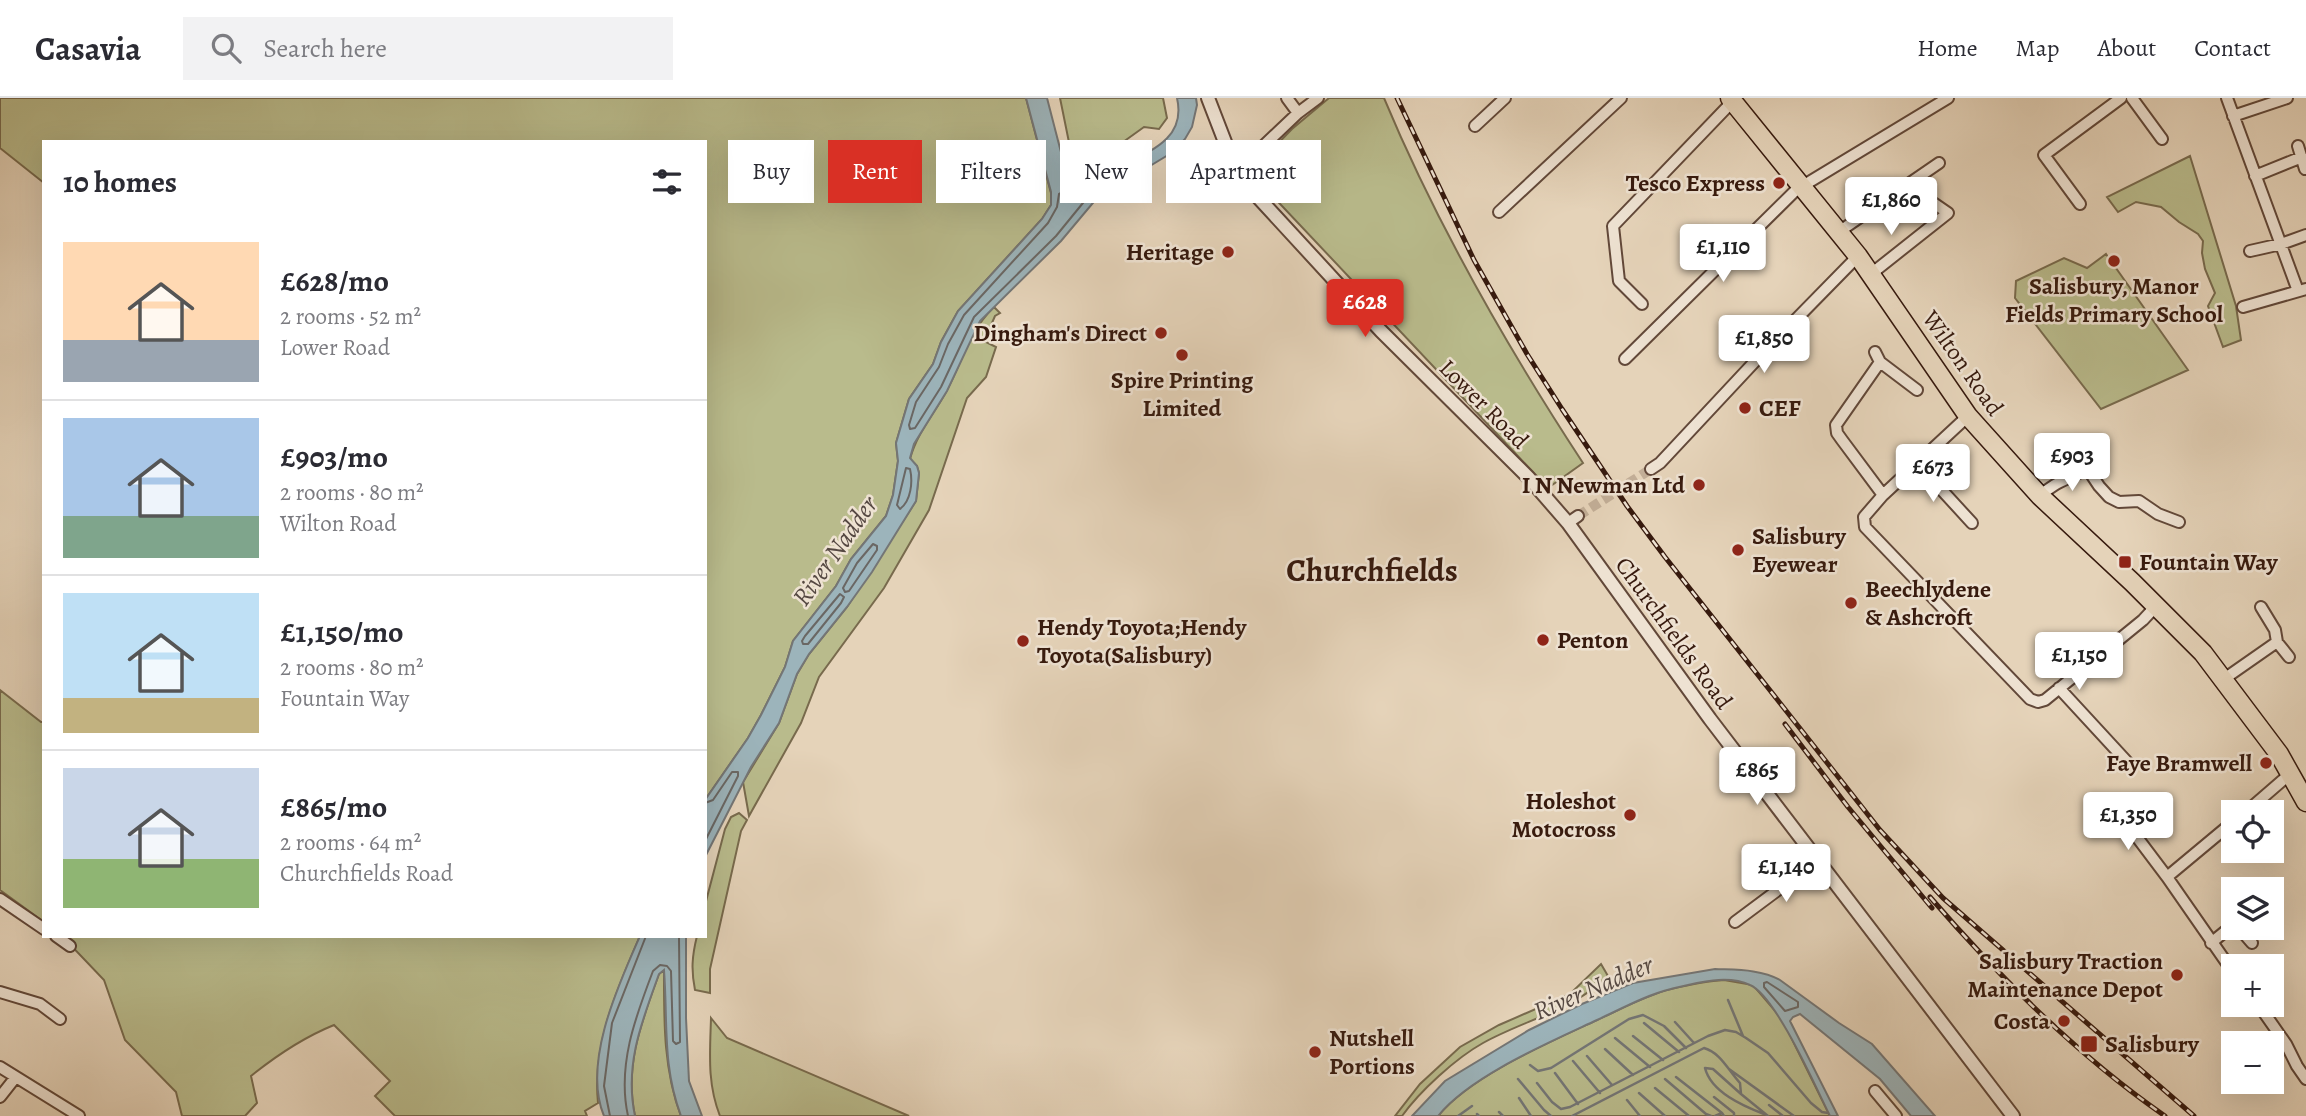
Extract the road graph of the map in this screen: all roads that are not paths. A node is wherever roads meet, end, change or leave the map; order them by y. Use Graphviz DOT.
graph roads {
  1 [pos="1208,98"];
  2 [pos="1287,98"];
  3 [pos="1318,98"];
  4 [pos="1505,98"];
  5 [pos="1621,98"];
  6 [pos="1948,98"];
  7 [pos="2120,98"];
  8 [pos="2132,98"];
  9 [pos="2227,98"];
  10 [pos="2287,98"];
  11 [pos="1731,100"];
  12 [pos="1298,113"];
  13 [pos="2233,116"];
  14 [pos="1475,126"];
  15 [pos="2162,139"];
  16 [pos="1225,140"];
  17 [pos="1270,140"];
  18 [pos="1939,163"];
  19 [pos="2305,169"];
  20 [pos="2255,176"];
  21 [pos="1801,186"];
  22 [pos="1932,202"];
  23 [pos="1263,203"];
  24 [pos="2080,204"];
  25 [pos="1499,212"];
  26 [pos="1840,232"];
  27 [pos="2306,235"];
  28 [pos="2281,244"];
  29 [pos="2250,251"];
  30 [pos="1858,256"];
  31 [pos="1871,274"];
  32 [pos="2302,290"];
  33 [pos="1642,304"];
  34 [pos="2243,307"];
  35 [pos="1625,359"];
  36 [pos="1917,390"];
  37 [pos="1968,416"];
  38 [pos="1917,463"];
  39 [pos="1651,469"];
  40 [pos="1528,478"];
  41 [pos="1883,495"];
  42 [pos="2040,496"];
  43 [pos="2179,522"];
  44 [pos="1972,523"];
  45 [pos="2156,606"];
  46 [pos="2261,607"];
  47 [pos="2277,642"];
  48 [pos="2289,657"];
  49 [pos="2224,679"];
  50 [pos="2059,688"];
  51 [pos="2129,764"];
  52 [pos="2291,773"];
  53 [pos="2260,800"];
  54 [pos="2306,802"];
  55 [pos="2115,808"];
  56 [pos="2221,832"];
  57 [pos="1818,860"];
  58 [pos="2167,877"];
  59 [pos="0,900"];
  60 [pos="1735,922"];
  61 [pos="42,928"];
  62 [pos="2221,935"];
  63 [pos="58,938"];
  64 [pos="2249,940"];
  65 [pos="2211,943"];
  66 [pos="2252,943"];
  67 [pos="70,946"];
  68 [pos="2221,956"];
  69 [pos="0,992"];
  70 [pos="2267,1017"];
  71 [pos="60,1019"];
  72 [pos="0,1067"];
  73 [pos="15,1078"];
  74 [pos="2306,1079"];
  75 [pos="1875,1091"];
  76 [pos="0,1097"];
  77 [pos="79,1116"];
  78 [pos="1896,1116"];
  79 [pos="2013,1116"];
  1 -- 16 [label="street, Lower Road"];
  2 -- 12 [label="street"];
  3 -- 12 [label="street"];
  4 -- 14 [label="street"];
  5 -- 25 [label="street"];
  6 -- 21 [label="street"];
  7 -- 24 [label="street"];
  8 -- 15 [label="street"];
  9 -- 13 [label="street"];
  10 -- 13 [label="street"];
  11 -- 21 [label="highway, Wilton Road"];
  11 -- 33 [label="street"];
  12 -- 17 [label="street"];
  13 -- 20 [label="street"];
  18 -- 26 [label="street"];
  19 -- 20 [label="street"];
  20 -- 28 [label="street"];
  21 -- 26 [label="highway, Wilton Road"];
  21 -- 35 [label="street"];
  22 -- 31 [label="street"];
  23 -- 40 [label="street, Lower Road"];
  26 -- 30 [label="highway, Wilton Road"];
  27 -- 28 [label="street"];
  28 -- 29 [label="street"];
  28 -- 32 [label="street"];
  30 -- 31 [label="highway, Wilton Road"];
  30 -- 39 [label="street"];
  31 -- 37 [label="highway, Wilton Road"];
  32 -- 34 [label="street"];
  36 -- 41 [label="street"];
  37 -- 38 [label="street"];
  37 -- 42 [label="highway, Wilton Road"];
  38 -- 41 [label="street"];
  38 -- 44 [label="street"];
  40 -- 57 [label="street, Churchfields Road"];
  41 -- 50 [label="street"];
  42 -- 43 [label="street"];
  42 -- 45 [label="highway, Wilton Road"];
  45 -- 49 [label="highway, Wilton Road"];
  45 -- 50 [label="street"];
  46 -- 47 [label="street"];
  47 -- 48 [label="street"];
  47 -- 49 [label="street"];
  49 -- 52 [label="highway, Wilton Road"];
  50 -- 51 [label="street"];
  52 -- 53 [label="street"];
  52 -- 54 [label="highway, Wilton Road"];
  55 -- 58 [label="street"];
  56 -- 58 [label="street"];
  57 -- 60 [label="street"];
  57 -- 79 [label="street, Churchfields Road"];
  58 -- 65 [label="street"];
  59 -- 61 [label="street"];
  62 -- 65 [label="street"];
  63 -- 67 [label="street"];
  64 -- 66 [label="street"];
  65 -- 68 [label="street"];
  69 -- 71 [label="street"];
  70 -- 74 [label="street"];
  72 -- 73 [label="street"];
  73 -- 76 [label="street"];
  73 -- 77 [label="street"];
  75 -- 78 [label="street"];
}
